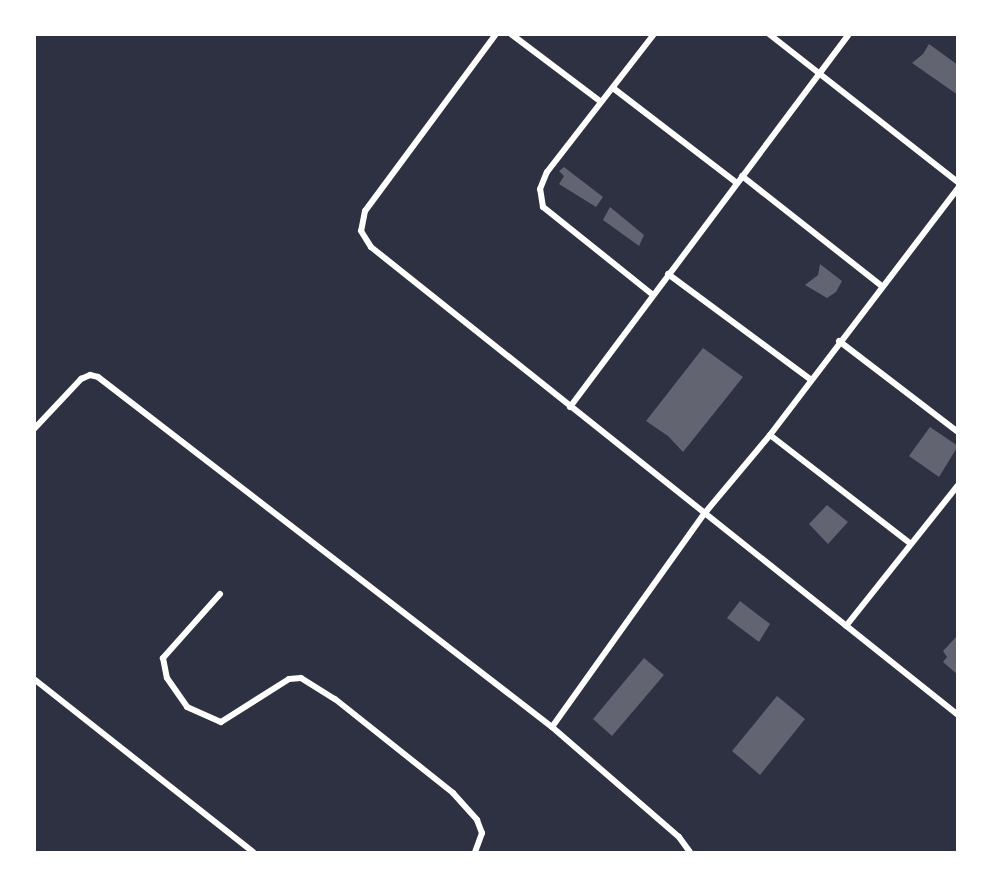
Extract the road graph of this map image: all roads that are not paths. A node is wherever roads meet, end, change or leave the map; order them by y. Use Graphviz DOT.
graph roads {
  1 [pos="496,34"];
  2 [pos="511,34"];
  3 [pos="654,34"];
  4 [pos="769,34"];
  5 [pos="849,34"];
  6 [pos="818,75"];
  7 [pos="613,88"];
  8 [pos="600,101"];
  9 [pos="742,176"];
  10 [pos="957,182"];
  11 [pos="737,183"];
  12 [pos="957,188"];
  13 [pos="668,274"];
  14 [pos="882,286"];
  15 [pos="653,295"];
  16 [pos="839,341"];
  17 [pos="810,379"];
  18 [pos="570,407"];
  19 [pos="34,429"];
  20 [pos="957,432"];
  21 [pos="770,435"];
  22 [pos="957,485"];
  23 [pos="704,514"];
  24 [pos="911,544"];
  25 [pos="220,594"];
  26 [pos="846,626"];
  27 [pos="34,679"];
  28 [pos="957,714"];
  29 [pos="552,727"];
  30 [pos="253,852"];
  31 [pos="475,852"];
  32 [pos="690,852"];
  1 -- 18 [label="street"];
  2 -- 8 [label="street"];
  3 -- 7 [label="street"];
  4 -- 6 [label="street"];
  5 -- 6 [label="street"];
  6 -- 9 [label="street"];
  6 -- 10 [label="street"];
  7 -- 8 [label="street"];
  7 -- 11 [label="street"];
  8 -- 15 [label="street"];
  9 -- 11 [label="street"];
  9 -- 14 [label="street"];
  11 -- 13 [label="street"];
  12 -- 14 [label="street"];
  13 -- 15 [label="street"];
  13 -- 17 [label="street"];
  14 -- 16 [label="street"];
  15 -- 18 [label="street"];
  16 -- 17 [label="street"];
  16 -- 20 [label="street"];
  17 -- 21 [label="street"];
  18 -- 23 [label="street"];
  19 -- 29 [label="street"];
  21 -- 23 [label="street"];
  21 -- 24 [label="street"];
  22 -- 24 [label="street"];
  23 -- 26 [label="street"];
  23 -- 29 [label="street"];
  24 -- 26 [label="street"];
  25 -- 31 [label="street"];
  26 -- 28 [label="street"];
  27 -- 30 [label="street"];
  29 -- 32 [label="street"];
}
